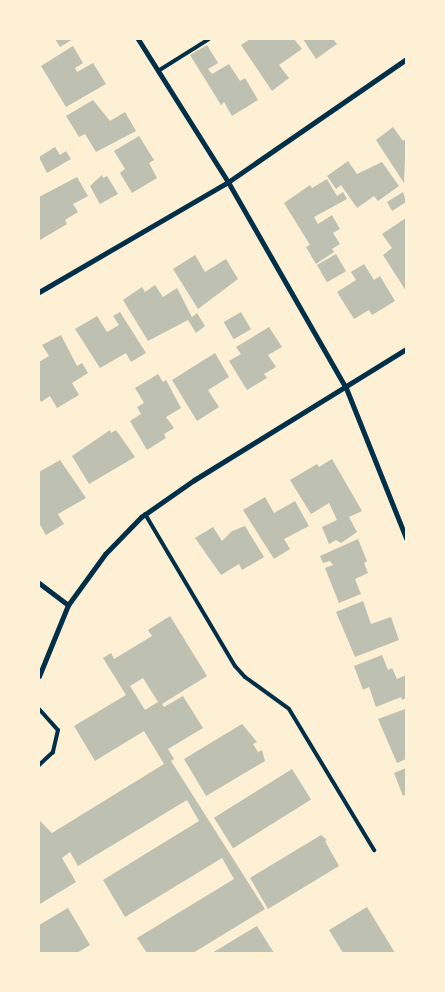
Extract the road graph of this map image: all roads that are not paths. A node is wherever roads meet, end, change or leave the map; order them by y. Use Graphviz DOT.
graph roads {
  1 [pos="138,39"];
  2 [pos="209,39"];
  3 [pos="406,59"];
  4 [pos="158,71"];
  5 [pos="228,182"];
  6 [pos="39,292"];
  7 [pos="406,349"];
  8 [pos="346,388"];
  9 [pos="145,514"];
  10 [pos="406,538"];
  11 [pos="39,583"];
  12 [pos="68,605"];
  13 [pos="39,676"];
  14 [pos="39,710"];
  15 [pos="39,765"];
  16 [pos="374,850"];
  1 -- 4 [label="street"];
  2 -- 4 [label="lane"];
  3 -- 5 [label="street"];
  4 -- 5 [label="street"];
  5 -- 6 [label="street"];
  5 -- 8 [label="street"];
  7 -- 8 [label="street"];
  8 -- 9 [label="street"];
  8 -- 10 [label="street"];
  9 -- 12 [label="street"];
  9 -- 16 [label="lane"];
  11 -- 12 [label="street"];
  12 -- 13 [label="street"];
  14 -- 15 [label="lane"];
}
